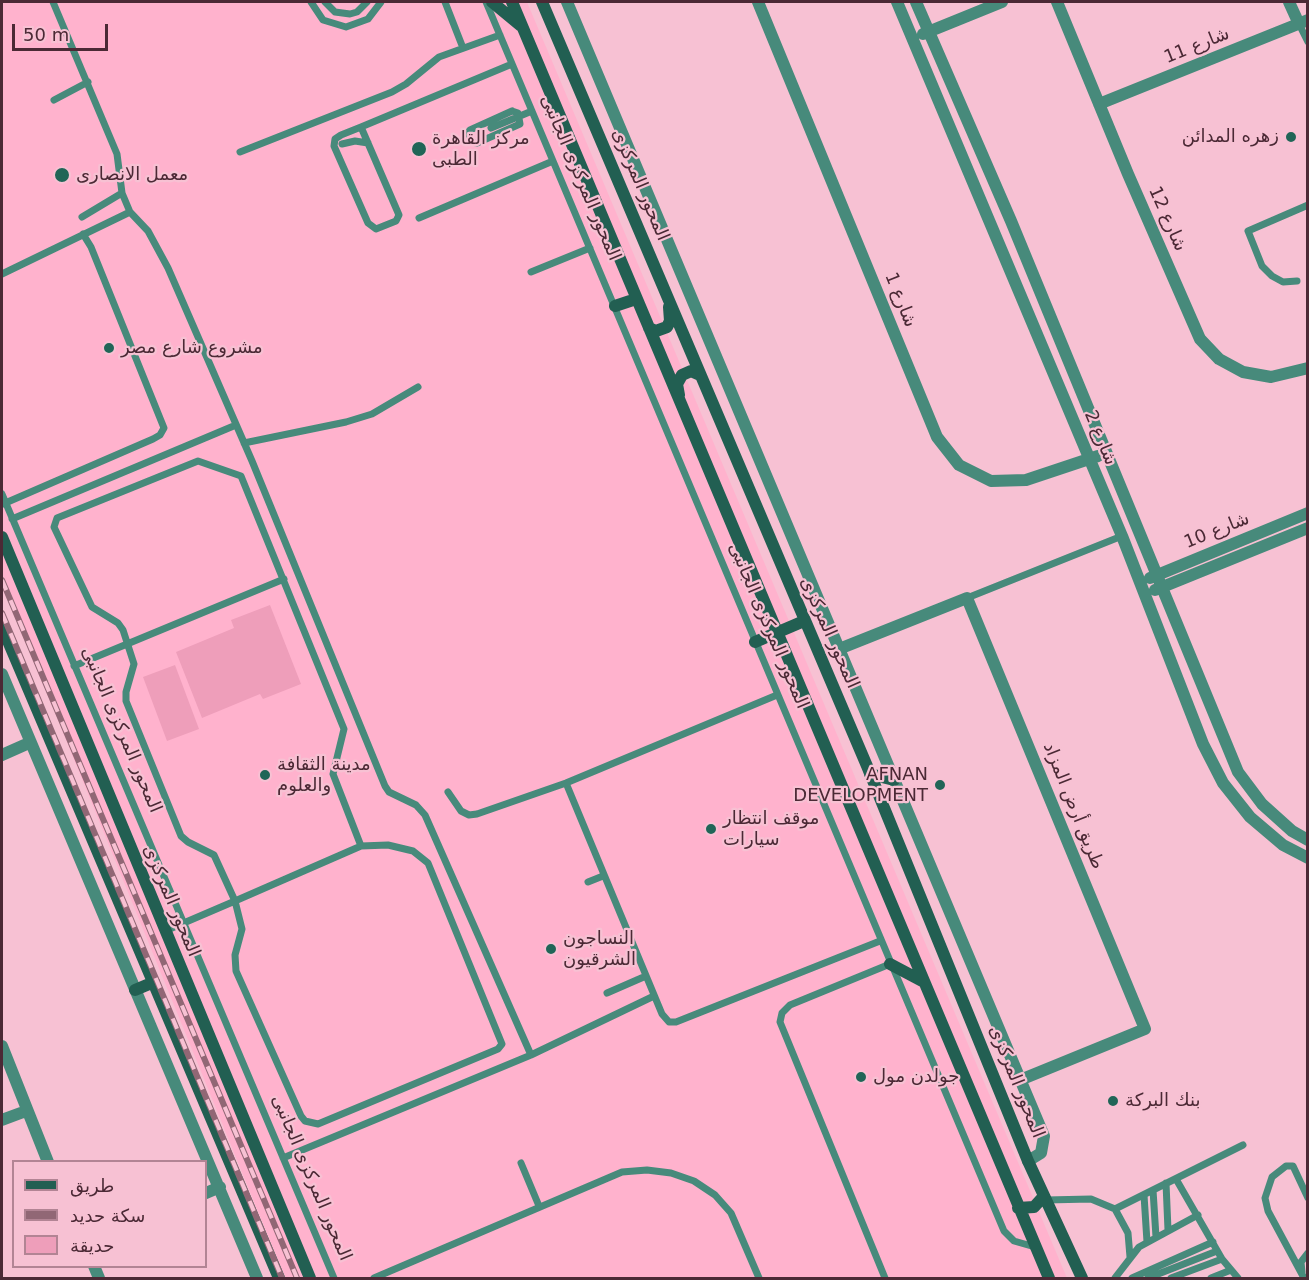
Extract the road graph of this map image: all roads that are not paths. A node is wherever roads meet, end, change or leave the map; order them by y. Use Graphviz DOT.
graph roads {
  1 [pos="53,2"];
  2 [pos="311,2"];
  3 [pos="325,2"];
  4 [pos="367,2"];
  5 [pos="381,2"];
  6 [pos="445,2"];
  7 [pos="486,2"];
  8 [pos="492,2"];
  9 [pos="512,2"];
  10 [pos="542,2"];
  11 [pos="567,2"];
  12 [pos="758,2"];
  13 [pos="897,2"];
  14 [pos="916,2"];
  15 [pos="1002,2"];
  16 [pos="1056,2"];
  17 [pos="1289,2"];
  18 [pos="1303,22"];
  19 [pos="522,27"];
  20 [pos="929,32"];
  21 [pos="500,34"];
  22 [pos="912,39"];
  23 [pos="1308,42"];
  24 [pos="463,48"];
  25 [pos="512,64"];
  26 [pos="88,82"];
  27 [pos="54,100"];
  28 [pos="1099,104"];
  29 [pos="532,111"];
  30 [pos="520,116"];
  31 [pos="361,127"];
  32 [pos="491,128"];
  33 [pos="368,143"];
  34 [pos="342,144"];
  35 [pos="240,152"];
  36 [pos="553,161"];
  37 [pos="122,193"];
  38 [pos="1308,205"];
  39 [pos="130,212"];
  40 [pos="82,217"];
  41 [pos="419,218"];
  42 [pos="83,234"];
  43 [pos="590,248"];
  44 [pos="531,272"];
  45 [pos="2,274"];
  46 [pos="1297,281"];
  47 [pos="668,296"];
  48 [pos="636,299"];
  49 [pos="615,306"];
  50 [pos="649,328"];
  51 [pos="1308,368"];
  52 [pos="700,375"];
  53 [pos="418,387"];
  54 [pos="681,407"];
  55 [pos="236,424"];
  56 [pos="244,443"];
  57 [pos="1106,454"];
  58 [pos="1090,459"];
  59 [pos="2,494"];
  60 [pos="3,504"];
  61 [pos="1304,515"];
  62 [pos="12,519"];
  63 [pos="1307,530"];
  64 [pos="1122,536"];
  65 [pos="2,537"];
  66 [pos="284,579"];
  67 [pos="1158,582"];
  68 [pos="1143,588"];
  69 [pos="967,598"];
  70 [pos="804,621"];
  71 [pos="2,627"];
  72 [pos="778,633"];
  73 [pos="755,642"];
  74 [pos="128,644"];
  75 [pos="838,649"];
  76 [pos="74,666"];
  77 [pos="2,674"];
  78 [pos="777,695"];
  79 [pos="29,743"];
  80 [pos="2,755"];
  81 [pos="870,774"];
  82 [pos="894,780"];
  83 [pos="566,783"];
  84 [pos="448,792"];
  85 [pos="1292,831"];
  86 [pos="1308,840"];
  87 [pos="1283,845"];
  88 [pos="361,846"];
  89 [pos="1308,858"];
  90 [pos="603,876"];
  91 [pos="588,882"];
  92 [pos="235,901"];
  93 [pos="183,923"];
  94 [pos="164,932"];
  95 [pos="880,941"];
  96 [pos="890,964"];
  97 [pos="646,976"];
  98 [pos="154,982"];
  99 [pos="924,982"];
  100 [pos="135,990"];
  101 [pos="607,993"];
  102 [pos="654,996"];
  103 [pos="2,1046"];
  104 [pos="531,1055"];
  105 [pos="1020,1080"];
  106 [pos="26,1111"];
  107 [pos="2,1120"];
  108 [pos="1243,1145"];
  109 [pos="283,1158"];
  110 [pos="48,1160"];
  111 [pos="1028,1161"];
  112 [pos="521,1163"];
  113 [pos="1176,1179"];
  114 [pos="1166,1184"];
  115 [pos="220,1187"];
  116 [pos="1153,1190"];
  117 [pos="207,1193"];
  118 [pos="1144,1194"];
  119 [pos="1045,1198"];
  120 [pos="1308,1198"];
  121 [pos="539,1206"];
  122 [pos="1018,1209"];
  123 [pos="1115,1209"];
  124 [pos="1198,1215"];
  125 [pos="1168,1230"];
  126 [pos="1156,1237"];
  127 [pos="1147,1242"];
  128 [pos="1214,1242"];
  129 [pos="1035,1247"];
  130 [pos="1217,1251"];
  131 [pos="1308,1253"];
  132 [pos="1130,1257"];
  133 [pos="1222,1259"];
  134 [pos="1231,1270"];
  135 [pos="1144,1277"];
  136 [pos="257,1278"];
  137 [pos="279,1278"];
  138 [pos="310,1278"];
  139 [pos="334,1278"];
  140 [pos="374,1278"];
  141 [pos="759,1278"];
  142 [pos="885,1278"];
  143 [pos="1048,1278"];
  144 [pos="1082,1278"];
  145 [pos="1115,1278"];
  146 [pos="1132,1278"];
  147 [pos="1171,1278"];
  148 [pos="1210,1278"];
  149 [pos="1238,1278"];
  150 [pos="1304,1278"];
  1 -- 26 [label="lane"];
  2 -- 5 [label="lane"];
  3 -- 4 [label="lane"];
  6 -- 24 [label="lane"];
  7 -- 21 [label="lane, المحور المركزى الجانبى"];
  8 -- 19 [label="main road"];
  9 -- 19 [label="main road"];
  10 -- 47 [label="main road, المحور المركزى"];
  11 -- 75 [label="street"];
  12 -- 58 [label="street, شارع 1"];
  13 -- 22 [label="street, شارع 2"];
  14 -- 20 [label="street, شارع 2"];
  15 -- 20 [label="street"];
  16 -- 28 [label="street, شارع 12"];
  17 -- 18 [label="street"];
  18 -- 23 [label="lane"];
  18 -- 28 [label="street, شارع 11"];
  19 -- 48 [label="main road"];
  20 -- 22 [label="street"];
  20 -- 57 [label="street, شارع 2"];
  21 -- 24 [label="lane"];
  21 -- 25 [label="lane, المحور المركزى الجانبى"];
  22 -- 58 [label="street, شارع 2"];
  24 -- 35 [label="lane"];
  25 -- 29 [label="lane, المحور المركزى الجانبى"];
  25 -- 31 [label="lane"];
  26 -- 27 [label="lane"];
  26 -- 37 [label="lane"];
  28 -- 51 [label="street, شارع 12"];
  29 -- 30 [label="lane"];
  29 -- 36 [label="lane, المحور المركزى الجانبى"];
  30 -- 30 [label="lane"];
  30 -- 32 [label="lane"];
  31 -- 33 [label="lane"];
  31 -- 33 [label="lane"];
  33 -- 34 [label="lane"];
  36 -- 41 [label="lane"];
  36 -- 43 [label="lane, المحور المركزى الجانبى"];
  37 -- 39 [label="lane"];
  37 -- 40 [label="lane"];
  38 -- 46 [label="lane"];
  39 -- 42 [label="lane"];
  39 -- 55 [label="lane"];
  42 -- 45 [label="lane"];
  42 -- 60 [label="lane"];
  43 -- 44 [label="lane"];
  43 -- 49 [label="lane, المحور المركزى الجانبى"];
  47 -- 50 [label="main road"];
  47 -- 52 [label="main road, المحور المركزى"];
  48 -- 49 [label="main road"];
  48 -- 50 [label="main road"];
  49 -- 73 [label="lane, المحور المركزى الجانبى"];
  50 -- 54 [label="main road"];
  52 -- 54 [label="main road"];
  52 -- 70 [label="main road, المحور المركزى"];
  53 -- 56 [label="lane"];
  54 -- 72 [label="main road"];
  55 -- 56 [label="lane"];
  55 -- 62 [label="lane"];
  56 -- 104 [label="lane"];
  57 -- 58 [label="street, شارع 1"];
  57 -- 67 [label="street, شارع 2"];
  58 -- 64 [label="street, شارع 2"];
  59 -- 60 [label="lane, المحور المركزى الجانبى"];
  60 -- 62 [label="lane, المحور المركزى الجانبى"];
  61 -- 63 [label="street"];
  61 -- 67 [label="street, شارع 10"];
  62 -- 76 [label="lane, المحور المركزى الجانبى"];
  63 -- 67 [label="street, شارع 10"];
  64 -- 68 [label="street, شارع 2"];
  64 -- 69 [label="lane"];
  65 -- 94 [label="main road, المحور المركزى"];
  66 -- 74 [label="lane"];
  66 -- 74 [label="lane"];
  66 -- 88 [label="lane"];
  67 -- 68 [label="street, شارع 10"];
  67 -- 85 [label="street, شارع 2"];
  68 -- 87 [label="street, شارع 2"];
  69 -- 75 [label="street"];
  69 -- 105 [label="street, طريق أرض المزاد"];
  70 -- 72 [label="main road"];
  70 -- 81 [label="main road, المحور المركزى"];
  71 -- 98 [label="main road"];
  72 -- 73 [label="main road"];
  72 -- 99 [label="main road"];
  73 -- 78 [label="lane, المحور المركزى الجانبى"];
  74 -- 76 [label="lane"];
  74 -- 92 [label="lane"];
  75 -- 82 [label="street"];
  76 -- 93 [label="lane, المحور المركزى الجانبى"];
  77 -- 79 [label="street"];
  78 -- 83 [label="lane"];
  78 -- 95 [label="lane, المحور المركزى الجانبى"];
  79 -- 80 [label="street"];
  79 -- 100 [label="street"];
  81 -- 82 [label="main road"];
  81 -- 111 [label="main road, المحور المركزى"];
  82 -- 105 [label="street"];
  83 -- 84 [label="lane"];
  83 -- 90 [label="lane"];
  85 -- 86 [label="street, شارع 2"];
  85 -- 87 [label="street"];
  87 -- 89 [label="street, شارع 2"];
  88 -- 92 [label="lane"];
  88 -- 92 [label="lane"];
  90 -- 91 [label="lane"];
  90 -- 97 [label="lane"];
  92 -- 93 [label="lane"];
  93 -- 94 [label="lane"];
  93 -- 109 [label="lane, المحور المركزى الجانبى"];
  94 -- 138 [label="main road, المحور المركزى"];
  95 -- 96 [label="lane, المحور المركزى الجانبى"];
  95 -- 102 [label="lane"];
  96 -- 99 [label="main road"];
  96 -- 129 [label="lane, المحور المركزى الجانبى"];
  96 -- 142 [label="lane"];
  97 -- 101 [label="lane"];
  97 -- 102 [label="lane"];
  98 -- 100 [label="main road"];
  98 -- 137 [label="main road"];
  99 -- 122 [label="main road"];
  100 -- 115 [label="street"];
  102 -- 104 [label="lane"];
  103 -- 106 [label="street"];
  104 -- 109 [label="lane"];
  105 -- 111 [label="street"];
  106 -- 107 [label="street"];
  106 -- 110 [label="street"];
  108 -- 113 [label="lane"];
  109 -- 139 [label="lane, المحور المركزى الجانبى"];
  111 -- 119 [label="main road, المحور المركزى"];
  112 -- 121 [label="lane"];
  113 -- 114 [label="lane"];
  113 -- 124 [label="lane"];
  114 -- 116 [label="lane"];
  114 -- 125 [label="lane"];
  115 -- 117 [label="street"];
  115 -- 136 [label="street"];
  116 -- 118 [label="lane"];
  116 -- 126 [label="lane"];
  118 -- 123 [label="lane"];
  118 -- 127 [label="lane"];
  119 -- 122 [label="main road"];
  119 -- 123 [label="lane"];
  119 -- 144 [label="main road, المحور المركزى"];
  120 -- 150 [label="lane"];
  121 -- 140 [label="lane"];
  121 -- 141 [label="lane"];
  122 -- 129 [label="main road"];
  123 -- 132 [label="lane"];
  124 -- 125 [label="lane"];
  124 -- 128 [label="lane"];
  125 -- 126 [label="lane"];
  126 -- 127 [label="lane"];
  127 -- 132 [label="lane"];
  128 -- 130 [label="lane"];
  128 -- 135 [label="lane"];
  129 -- 143 [label="main road"];
  130 -- 133 [label="lane"];
  130 -- 135 [label="lane"];
  131 -- 150 [label="lane"];
  132 -- 145 [label="lane"];
  133 -- 134 [label="lane"];
  133 -- 147 [label="lane"];
  134 -- 148 [label="lane"];
  134 -- 149 [label="lane"];
  135 -- 146 [label="lane"];
}
